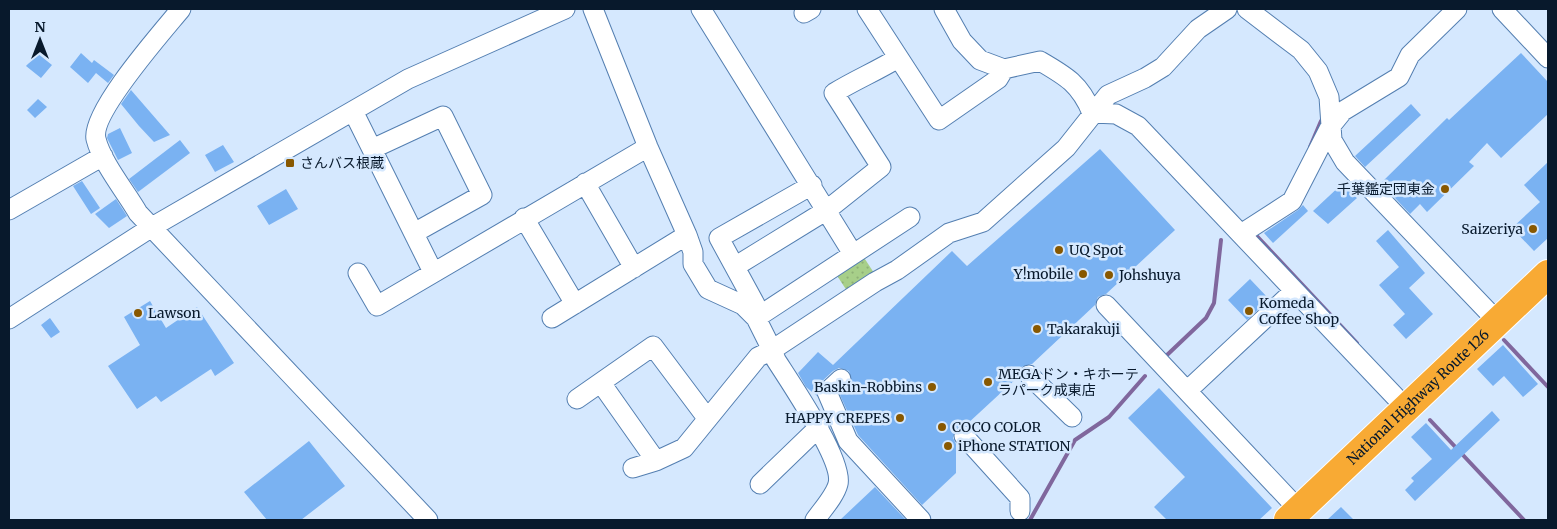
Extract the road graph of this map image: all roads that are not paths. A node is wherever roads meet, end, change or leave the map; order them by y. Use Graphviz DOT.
graph roads {
  1 [pos="181,9"];
  2 [pos="564,9"];
  3 [pos="593,9"];
  4 [pos="701,9"];
  5 [pos="867,9"];
  6 [pos="944,9"];
  7 [pos="1227,9"];
  8 [pos="1247,9"];
  9 [pos="1457,9"];
  10 [pos="1502,9"];
  11 [pos="898,58"];
  12 [pos="1548,58"];
  13 [pos="1004,69"];
  14 [pos="352,111"];
  15 [pos="1092,113"];
  16 [pos="1330,127"];
  17 [pos="648,147"];
  18 [pos="372,149"];
  19 [pos="103,156"];
  20 [pos="585,183"];
  21 [pos="812,185"];
  22 [pos="9,210"];
  23 [pos="827,210"];
  24 [pos="910,217"];
  25 [pos="524,218"];
  26 [pos="152,226"];
  27 [pos="414,234"];
  28 [pos="1241,234"];
  29 [pos="687,235"];
  30 [pos="854,254"];
  31 [pos="736,266"];
  32 [pos="634,268"];
  33 [pos="434,272"];
  34 [pos="358,273"];
  35 [pos="1548,274"];
  36 [pos="1294,291"];
  37 [pos="575,304"];
  38 [pos="1106,305"];
  39 [pos="552,318"];
  40 [pos="756,318"];
  41 [pos="9,319"];
  42 [pos="1498,322"];
  43 [pos="772,350"];
  44 [pos="1030,375"];
  45 [pos="840,379"];
  46 [pos="601,383"];
  47 [pos="1187,391"];
  48 [pos="577,399"];
  49 [pos="1406,408"];
  50 [pos="1072,417"];
  51 [pos="707,418"];
  52 [pos="819,427"];
  53 [pos="964,436"];
  54 [pos="656,461"];
  55 [pos="633,468"];
  56 [pos="760,484"];
  57 [pos="1020,511"];
  58 [pos="1293,515"];
  59 [pos="428,520"];
  60 [pos="815,520"];
  61 [pos="921,520"];
  1 -- 19 [label="street"];
  2 -- 14 [label="street"];
  3 -- 17 [label="street"];
  4 -- 21 [label="street"];
  5 -- 11 [label="street"];
  6 -- 13 [label="street"];
  7 -- 15 [label="street"];
  8 -- 16 [label="street"];
  9 -- 16 [label="street"];
  10 -- 12 [label="street"];
  11 -- 13 [label="street"];
  11 -- 23 [label="street"];
  13 -- 15 [label="street"];
  14 -- 18 [label="street"];
  14 -- 26 [label="street"];
  15 -- 28 [label="street"];
  15 -- 43 [label="street"];
  16 -- 28 [label="street"];
  16 -- 42 [label="street"];
  17 -- 20 [label="street"];
  17 -- 29 [label="street"];
  18 -- 27 [label="street"];
  18 -- 27 [label="street"];
  19 -- 22 [label="street"];
  19 -- 26 [label="street"];
  20 -- 25 [label="street"];
  20 -- 32 [label="street"];
  21 -- 23 [label="street"];
  21 -- 31 [label="street"];
  23 -- 30 [label="street"];
  23 -- 31 [label="street"];
  24 -- 30 [label="street"];
  25 -- 33 [label="street"];
  25 -- 37 [label="street"];
  26 -- 41 [label="street"];
  26 -- 59 [label="street"];
  27 -- 33 [label="street"];
  28 -- 36 [label="street"];
  29 -- 32 [label="street"];
  29 -- 40 [label="street"];
  30 -- 40 [label="street"];
  31 -- 40 [label="street"];
  32 -- 37 [label="street"];
  33 -- 34 [label="street"];
  35 -- 42 [label="highway, National Highway Route 126"];
  36 -- 47 [label="street"];
  36 -- 49 [label="street"];
  37 -- 39 [label="street"];
  38 -- 47 [label="street"];
  40 -- 43 [label="street"];
  42 -- 49 [label="highway, National Highway Route 126"];
  43 -- 51 [label="street"];
  43 -- 52 [label="street"];
  44 -- 50 [label="street"];
  45 -- 61 [label="street"];
  46 -- 48 [label="street"];
  46 -- 51 [label="street"];
  46 -- 54 [label="street"];
  47 -- 58 [label="street"];
  49 -- 58 [label="highway, National Highway Route 126"];
  51 -- 54 [label="street"];
  52 -- 56 [label="street"];
  52 -- 60 [label="street"];
  53 -- 57 [label="street"];
  54 -- 55 [label="street"];
}
